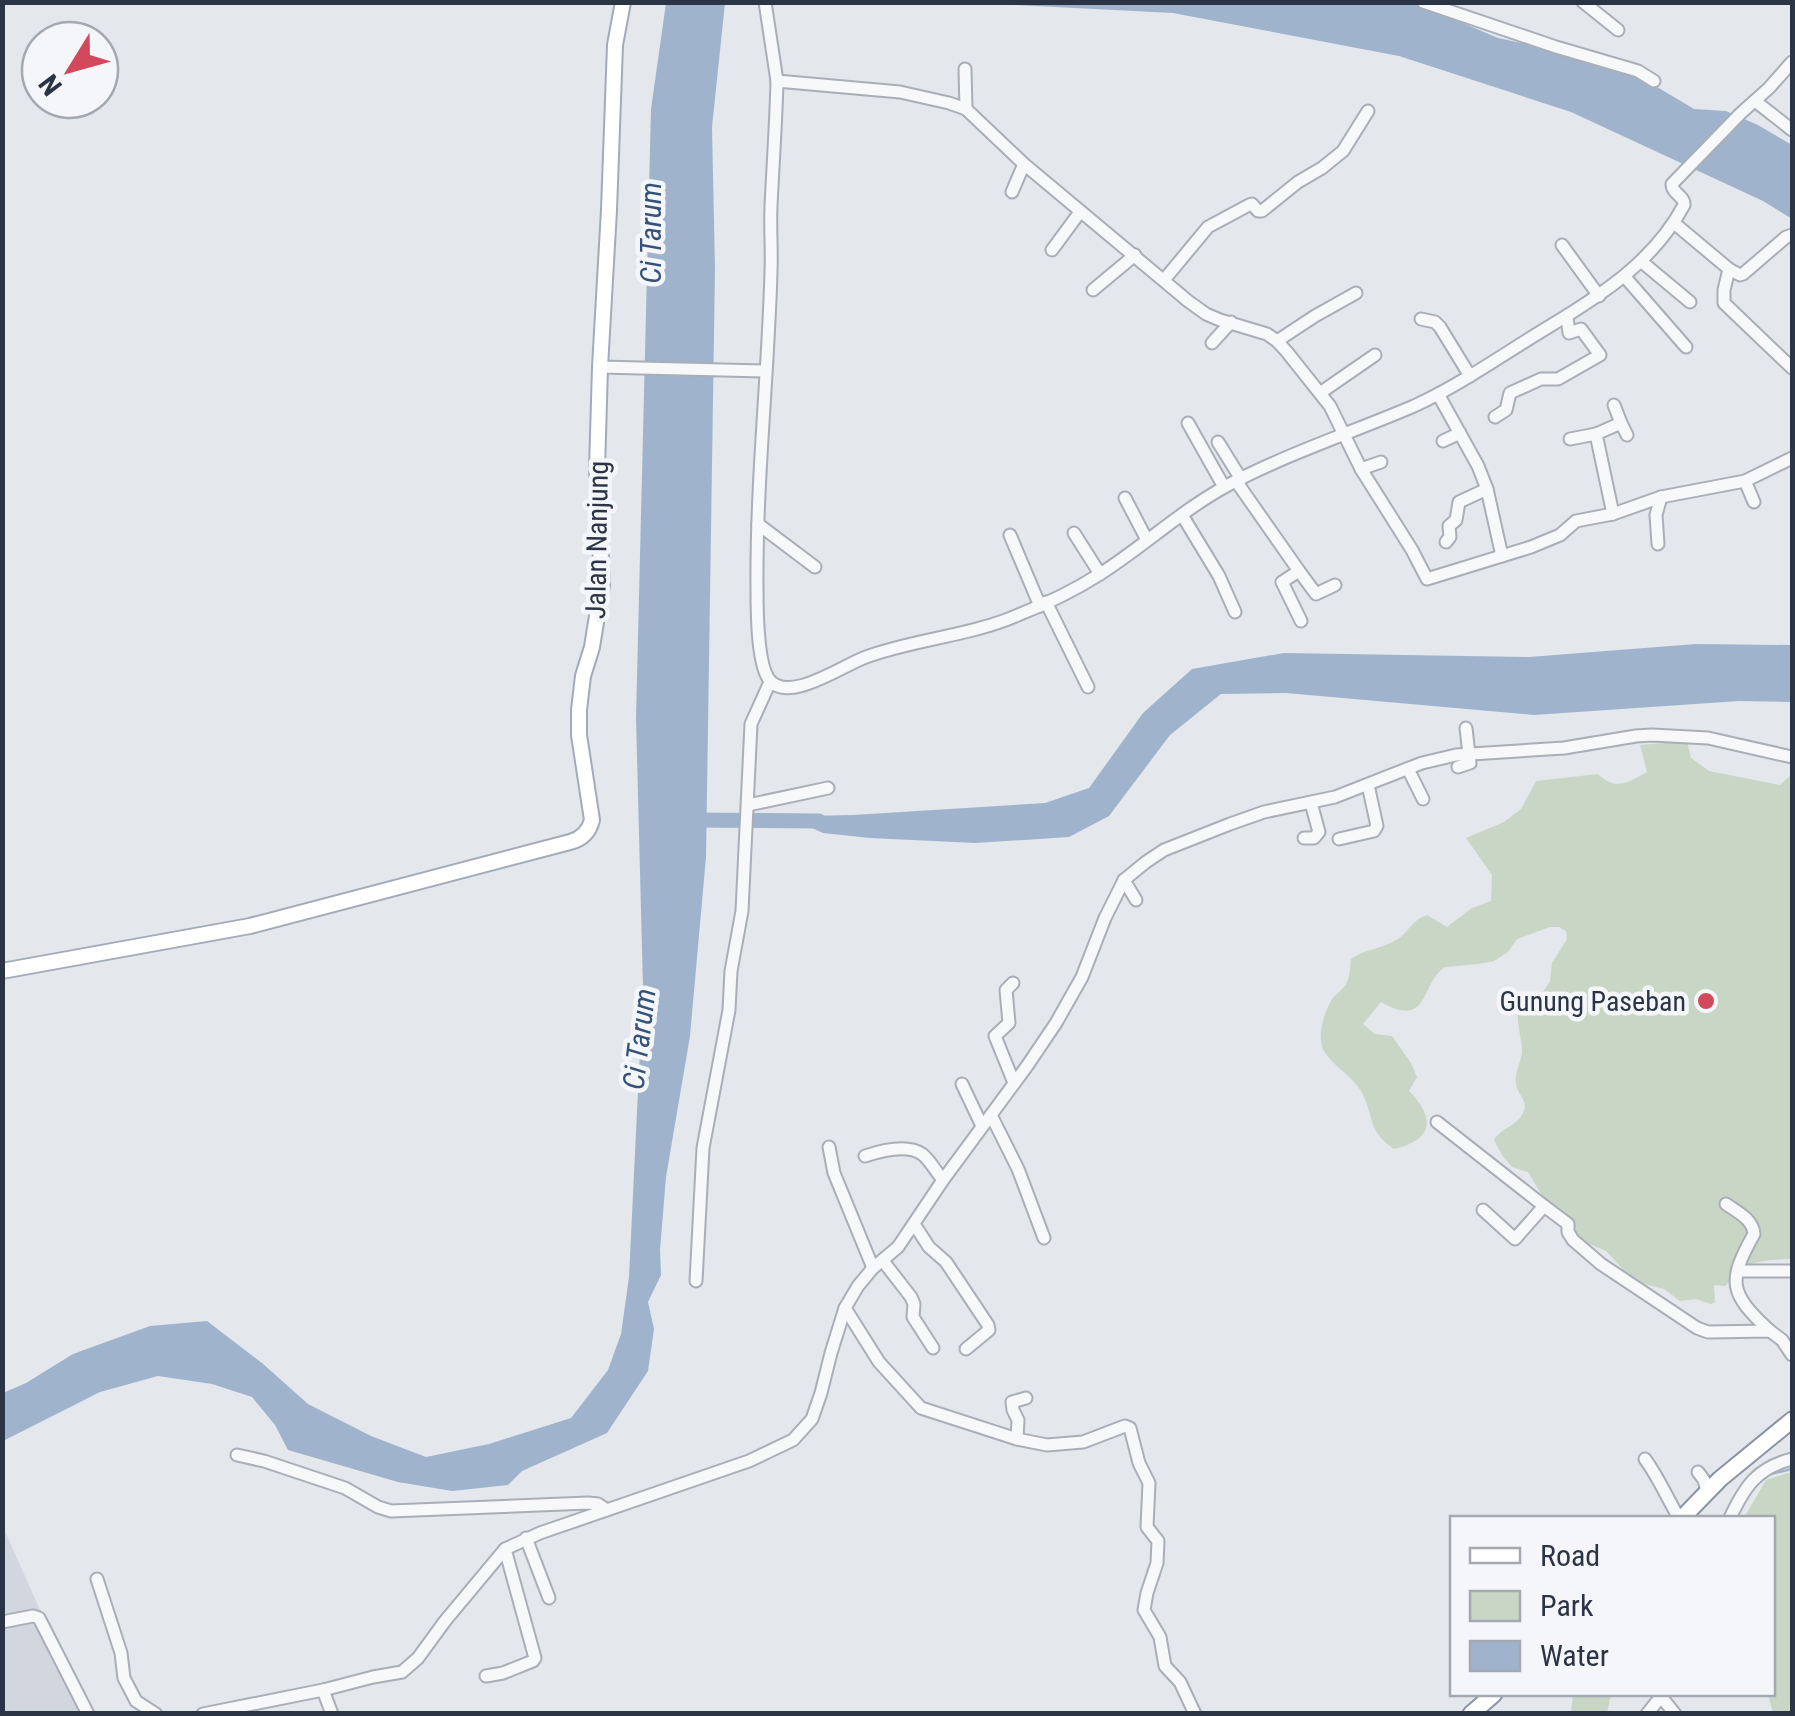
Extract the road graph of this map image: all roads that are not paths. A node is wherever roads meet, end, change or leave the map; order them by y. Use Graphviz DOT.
graph roads {
  1 [pos="623,2"];
  2 [pos="765,2"];
  3 [pos="1424,2"];
  4 [pos="1582,2"];
  5 [pos="1618,30"];
  6 [pos="1792,62"];
  7 [pos="965,69"];
  8 [pos="777,81"];
  9 [pos="1654,81"];
  10 [pos="1756,102"];
  11 [pos="966,109"];
  12 [pos="1368,111"];
  13 [pos="1792,130"];
  14 [pos="1024,164"];
  15 [pos="1012,192"];
  16 [pos="1080,212"];
  17 [pos="1674,223"];
  18 [pos="1792,235"];
  19 [pos="1562,245"];
  20 [pos="1052,250"];
  21 [pos="1135,255"];
  22 [pos="1642,262"];
  23 [pos="1729,268"];
  24 [pos="1625,276"];
  25 [pos="1164,280"];
  26 [pos="1093,290"];
  27 [pos="1356,293"];
  28 [pos="1599,296"];
  29 [pos="1690,302"];
  30 [pos="1566,317"];
  31 [pos="1420,319"];
  32 [pos="1231,322"];
  33 [pos="1277,340"];
  34 [pos="1212,344"];
  35 [pos="1686,346"];
  36 [pos="1375,355"];
  37 [pos="600,368"];
  38 [pos="1792,368"];
  39 [pos="758,370"];
  40 [pos="1470,376"];
  41 [pos="1320,393"];
  42 [pos="1438,394"];
  43 [pos="1614,405"];
  44 [pos="1495,417"];
  45 [pos="1188,423"];
  46 [pos="1460,434"];
  47 [pos="1596,434"];
  48 [pos="1344,435"];
  49 [pos="1570,439"];
  50 [pos="1218,442"];
  51 [pos="1443,442"];
  52 [pos="1792,458"];
  53 [pos="1381,462"];
  54 [pos="1361,469"];
  55 [pos="1745,481"];
  56 [pos="1234,482"];
  57 [pos="1487,489"];
  58 [pos="1661,497"];
  59 [pos="1125,498"];
  60 [pos="1754,502"];
  61 [pos="1613,514"];
  62 [pos="1182,515"];
  63 [pos="758,524"];
  64 [pos="1074,533"];
  65 [pos="1010,535"];
  66 [pos="1147,540"];
  67 [pos="1446,542"];
  68 [pos="1658,544"];
  69 [pos="1502,556"];
  70 [pos="815,568"];
  71 [pos="1300,571"];
  72 [pos="1100,574"];
  73 [pos="1335,585"];
  74 [pos="1043,604"];
  75 [pos="1236,612"];
  76 [pos="1301,621"];
  77 [pos="770,682"];
  78 [pos="1088,687"];
  79 [pos="1466,728"];
  80 [pos="1792,758"];
  81 [pos="1461,762"];
  82 [pos="1408,769"];
  83 [pos="1368,786"];
  84 [pos="828,788"];
  85 [pos="1424,800"];
  86 [pos="1311,803"];
  87 [pos="748,811"];
  88 [pos="1304,838"];
  89 [pos="1339,838"];
  90 [pos="1124,880"];
  91 [pos="1136,900"];
  92 [pos="2,971"];
  93 [pos="1013,983"];
  94 [pos="1014,1083"];
  95 [pos="962,1084"];
  96 [pos="991,1114"];
  97 [pos="1436,1122"];
  98 [pos="982,1126"];
  99 [pos="829,1146"];
  100 [pos="864,1156"];
  101 [pos="943,1180"];
  102 [pos="1726,1204"];
  103 [pos="1544,1206"];
  104 [pos="1483,1210"];
  105 [pos="914,1224"];
  106 [pos="1044,1238"];
  107 [pos="878,1265"];
  108 [pos="1738,1270"];
  109 [pos="1792,1271"];
  110 [pos="696,1281"];
  111 [pos="845,1308"];
  112 [pos="1770,1331"];
  113 [pos="934,1348"];
  114 [pos="966,1349"];
  115 [pos="1792,1355"];
  116 [pos="1026,1398"];
  117 [pos="1792,1422"];
  118 [pos="1017,1440"];
  119 [pos="237,1455"];
  120 [pos="1645,1459"];
  121 [pos="1792,1459"];
  122 [pos="1698,1472"];
  123 [pos="1707,1492"];
  124 [pos="607,1510"];
  125 [pos="1679,1516"];
  126 [pos="1682,1516"];
  127 [pos="1731,1516"];
  128 [pos="526,1538"];
  129 [pos="505,1550"];
  130 [pos="96,1579"];
  131 [pos="548,1598"];
  132 [pos="2,1622"];
  133 [pos="486,1676"];
  134 [pos="323,1690"];
  135 [pos="1492,1696"];
  136 [pos="88,1714"];
  137 [pos="156,1714"];
  138 [pos="203,1714"];
  139 [pos="332,1714"];
  140 [pos="1195,1714"];
  141 [pos="1471,1714"];
  1 -- 37 [label="main road, Jalan Nanjung"];
  2 -- 8 [label="street"];
  3 -- 9 [label="street"];
  4 -- 5 [label="street"];
  6 -- 10 [label="street"];
  7 -- 11 [label="street"];
  8 -- 11 [label="street"];
  8 -- 39 [label="street"];
  10 -- 13 [label="street"];
  10 -- 17 [label="street"];
  11 -- 14 [label="street"];
  12 -- 25 [label="street"];
  14 -- 15 [label="street"];
  14 -- 16 [label="street"];
  16 -- 20 [label="street"];
  16 -- 21 [label="street"];
  17 -- 22 [label="street"];
  17 -- 23 [label="street"];
  18 -- 23 [label="street"];
  19 -- 28 [label="street"];
  21 -- 25 [label="street"];
  21 -- 26 [label="street"];
  22 -- 24 [label="street"];
  22 -- 29 [label="street"];
  23 -- 38 [label="street"];
  24 -- 28 [label="street"];
  24 -- 35 [label="street"];
  25 -- 32 [label="street"];
  27 -- 33 [label="street"];
  28 -- 30 [label="street"];
  30 -- 40 [label="street"];
  30 -- 44 [label="street"];
  31 -- 40 [label="street"];
  32 -- 33 [label="street"];
  32 -- 34 [label="street"];
  33 -- 41 [label="street"];
  36 -- 41 [label="street"];
  37 -- 39 [label="street"];
  37 -- 92 [label="main road, Jalan Nanjung"];
  39 -- 63 [label="street"];
  40 -- 42 [label="street"];
  41 -- 48 [label="street"];
  42 -- 46 [label="street"];
  42 -- 48 [label="street"];
  43 -- 47 [label="street"];
  45 -- 56 [label="street"];
  46 -- 51 [label="street"];
  46 -- 57 [label="street"];
  47 -- 49 [label="street"];
  47 -- 61 [label="street"];
  48 -- 54 [label="street"];
  48 -- 56 [label="street"];
  50 -- 56 [label="street"];
  52 -- 55 [label="street"];
  53 -- 54 [label="street"];
  54 -- 69 [label="street"];
  55 -- 58 [label="street"];
  55 -- 60 [label="street"];
  56 -- 62 [label="street"];
  56 -- 71 [label="street"];
  57 -- 67 [label="street"];
  57 -- 69 [label="street"];
  58 -- 61 [label="street"];
  58 -- 68 [label="street"];
  59 -- 66 [label="street"];
  61 -- 69 [label="street"];
  62 -- 66 [label="street"];
  62 -- 75 [label="street"];
  63 -- 70 [label="street"];
  63 -- 77 [label="street"];
  64 -- 72 [label="street"];
  65 -- 74 [label="street"];
  66 -- 72 [label="street"];
  71 -- 73 [label="street"];
  71 -- 76 [label="street"];
  72 -- 74 [label="street"];
  74 -- 77 [label="street"];
  74 -- 78 [label="street"];
  77 -- 87 [label="street"];
  79 -- 81 [label="street"];
  80 -- 81 [label="street"];
  81 -- 82 [label="street"];
  82 -- 83 [label="street"];
  82 -- 85 [label="street"];
  83 -- 86 [label="street"];
  83 -- 89 [label="street"];
  84 -- 87 [label="street"];
  86 -- 88 [label="street"];
  86 -- 90 [label="street"];
  87 -- 110 [label="street"];
  90 -- 91 [label="street"];
  90 -- 94 [label="street"];
  93 -- 94 [label="street"];
  94 -- 96 [label="street"];
  95 -- 98 [label="street"];
  96 -- 98 [label="street"];
  96 -- 106 [label="street"];
  97 -- 103 [label="street"];
  98 -- 101 [label="street"];
  99 -- 107 [label="street"];
  100 -- 101 [label="street"];
  101 -- 105 [label="street"];
  102 -- 108 [label="street"];
  103 -- 104 [label="street"];
  103 -- 112 [label="street"];
  105 -- 107 [label="street"];
  105 -- 114 [label="street"];
  107 -- 111 [label="street"];
  107 -- 113 [label="street"];
  108 -- 109 [label="street"];
  108 -- 112 [label="street"];
  111 -- 118 [label="street"];
  111 -- 124 [label="street"];
  112 -- 115 [label="street"];
  116 -- 118 [label="street"];
  117 -- 123 [label="highway"];
  118 -- 140 [label="street"];
  119 -- 124 [label="street"];
  120 -- 125 [label="street"];
  121 -- 127 [label="street"];
  122 -- 123 [label="street"];
  123 -- 126 [label="highway"];
  124 -- 128 [label="street"];
  128 -- 129 [label="street"];
  128 -- 131 [label="street"];
  129 -- 133 [label="street"];
  129 -- 134 [label="street"];
  130 -- 137 [label="street"];
  132 -- 136 [label="street"];
  134 -- 138 [label="street"];
  134 -- 139 [label="street"];
  135 -- 141 [label="highway"];
}
